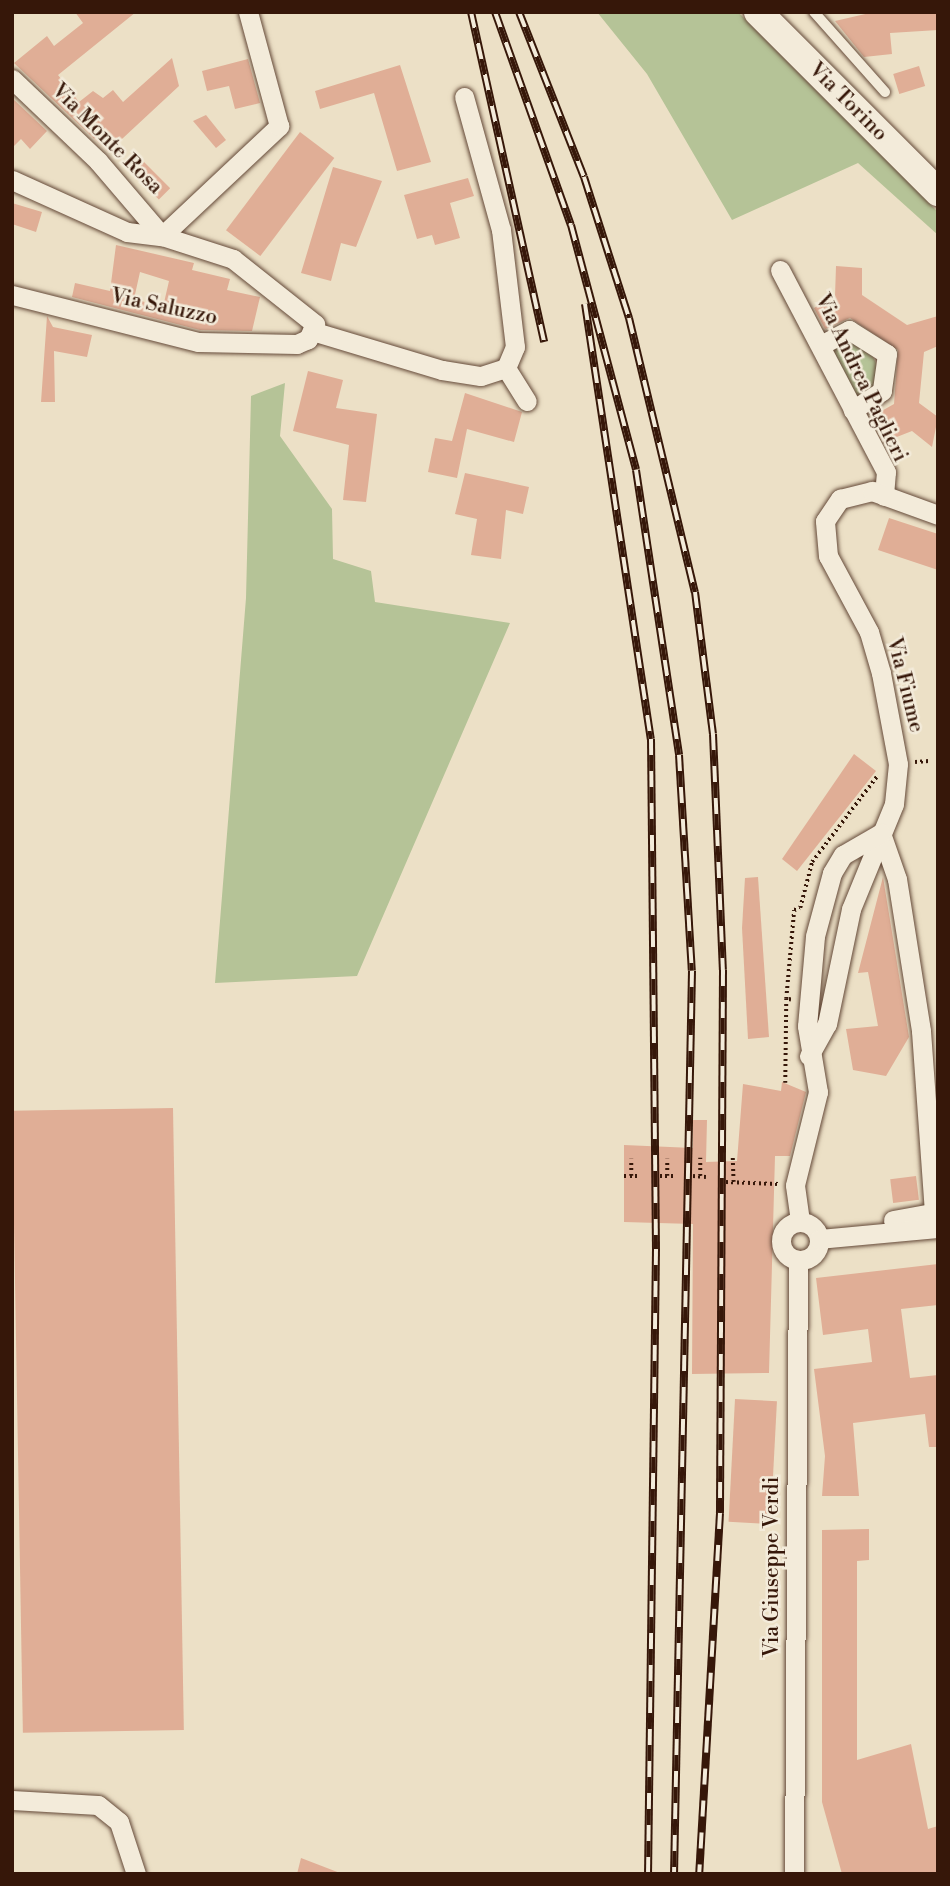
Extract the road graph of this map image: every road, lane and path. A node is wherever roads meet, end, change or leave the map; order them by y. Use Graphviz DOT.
graph roads {
  1 [pos="248,12"];
  2 [pos="758,12"];
  3 [pos="814,12"];
  4 [pos="12,79"];
  5 [pos="885,92"];
  6 [pos="464,97"];
  7 [pos="12,180"];
  8 [pos="938,192"];
  9 [pos="162,236"];
  10 [pos="780,270"];
  11 [pos="12,295"];
  12 [pos="310,335"];
  13 [pos="821,345"];
  14 [pos="506,368"];
  15 [pos="527,401"];
  16 [pos="853,410"];
  17 [pos="884,496"];
  18 [pos="938,515"];
  19 [pos="882,765"];
  20 [pos="881,833"];
  21 [pos="786,999"];
  22 [pos="807,1001"];
  23 [pos="809,1056"];
  24 [pos="932,1068"];
  25 [pos="785,1083"];
  26 [pos="667,1158"];
  27 [pos="700,1158"];
  28 [pos="733,1158"];
  29 [pos="631,1159"];
  30 [pos="640,1175"];
  31 [pos="624,1176"];
  32 [pos="631,1176"];
  33 [pos="667,1176"];
  34 [pos="675,1176"];
  35 [pos="693,1176"];
  36 [pos="660,1177"];
  37 [pos="699,1177"];
  38 [pos="706,1177"];
  39 [pos="726,1182"];
  40 [pos="734,1182"];
  41 [pos="795,1185"];
  42 [pos="893,1220"];
  43 [pos="935,1220"];
  44 [pos="800,1222"];
  45 [pos="819,1239"];
  46 [pos="798,1260"];
  47 [pos="12,1800"];
  48 [pos="136,1874"];
  49 [pos="794,1874"];
  1 -- 9 [label="street"];
  2 -- 8 [label="street, Via Torino"];
  3 -- 5 [label="lane"];
  4 -- 9 [label="street, Via Monte Rosa"];
  6 -- 14 [label="street"];
  7 -- 9 [label="street"];
  9 -- 12 [label="street"];
  10 -- 13 [label="street, Via Andrea Paglieri"];
  11 -- 12 [label="street, Via Saluzzo"];
  12 -- 14 [label="street, Via Saluzzo"];
  13 -- 16 [label="street, Via Andrea Paglieri"];
  13 -- 16 [label="street"];
  14 -- 15 [label="street"];
  16 -- 17 [label="street, Via Andrea Paglieri"];
  17 -- 18 [label="street, Via Andrea Paglieri"];
  17 -- 20 [label="street, Via Fiume"];
  19 -- 21 [label="path"];
  20 -- 22 [label="street"];
  20 -- 23 [label="street, Via Fiume"];
  20 -- 24 [label="street"];
  21 -- 22 [label="path"];
  21 -- 25 [label="path"];
  22 -- 23 [label="street"];
  23 -- 41 [label="street"];
  24 -- 43 [label="street"];
  26 -- 33 [label="path"];
  27 -- 37 [label="path"];
  28 -- 40 [label="path"];
  29 -- 32 [label="path"];
  30 -- 32 [label="path"];
  31 -- 32 [label="path"];
  33 -- 34 [label="path"];
  33 -- 36 [label="path"];
  35 -- 37 [label="path"];
  37 -- 38 [label="path"];
  39 -- 40 [label="path"];
  40 -- 41 [label="path"];
  41 -- 44 [label="street"];
  42 -- 43 [label="street"];
  43 -- 45 [label="street"];
  44 -- 45 [label="street"];
  44 -- 46 [label="street"];
  45 -- 46 [label="street"];
  46 -- 49 [label="street, Via Giuseppe Verdi"];
  47 -- 48 [label="street"];
}
